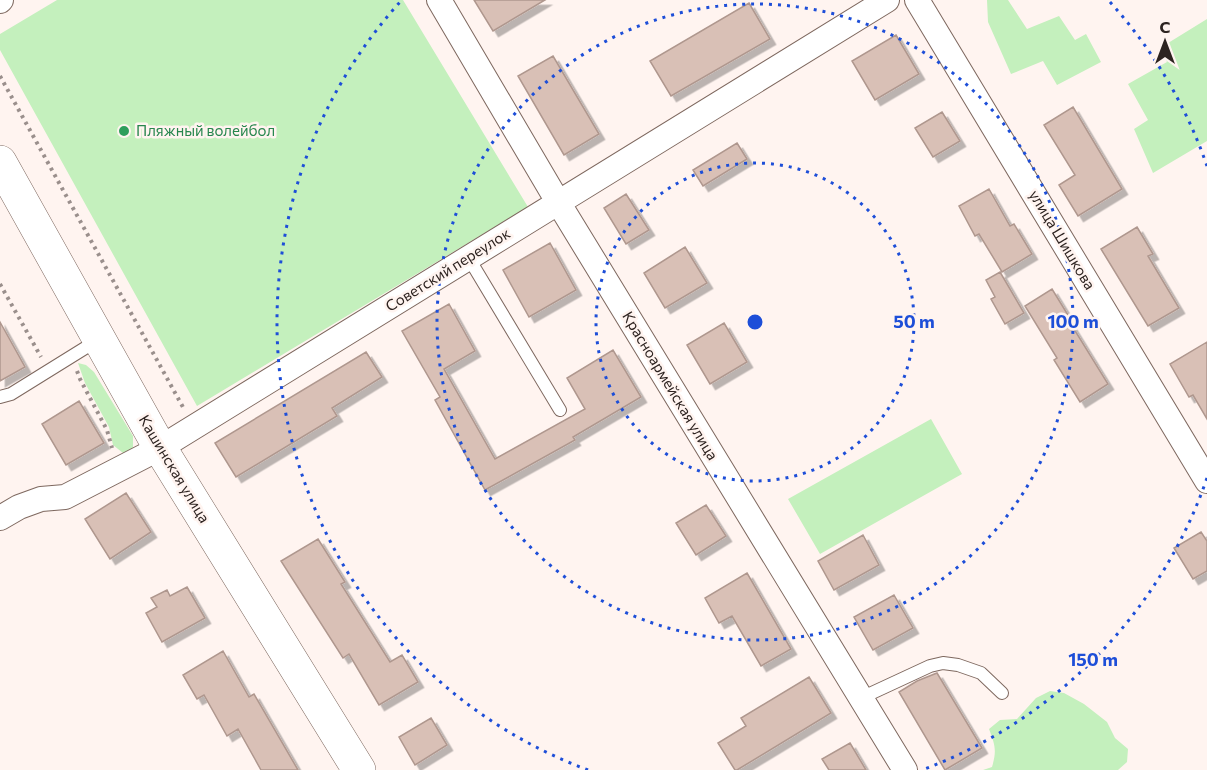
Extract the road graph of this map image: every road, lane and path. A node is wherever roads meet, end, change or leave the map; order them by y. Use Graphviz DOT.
graph roads {
  1 [pos="439,0"];
  2 [pos="887,0"];
  3 [pos="917,0"];
  4 [pos="0,76"];
  5 [pos="0,162"];
  6 [pos="558,202"];
  7 [pos="468,257"];
  8 [pos="0,284"];
  9 [pos="86,348"];
  10 [pos="48,370"];
  11 [pos="0,397"];
  12 [pos="560,410"];
  13 [pos="194,427"];
  14 [pos="160,447"];
  15 [pos="125,466"];
  16 [pos="1207,481"];
  17 [pos="0,518"];
  18 [pos="1002,693"];
  19 [pos="861,698"];
  20 [pos="359,770"];
  21 [pos="904,770"];
  1 -- 6 [label="street, Красноармейская улица"];
  2 -- 6 [label="street, Советский переулок"];
  3 -- 16 [label="street, улица Шишкова"];
  4 -- 13 [label="path"];
  5 -- 9 [label="main road, Кашинская улица"];
  6 -- 7 [label="street, Советский переулок"];
  6 -- 19 [label="street, Красноармейская улица"];
  7 -- 12 [label="lane"];
  7 -- 13 [label="street, Советский переулок"];
  8 -- 10 [label="path"];
  9 -- 10 [label="lane"];
  9 -- 14 [label="main road, Кашинская улица"];
  9 -- 15 [label="path"];
  10 -- 11 [label="lane"];
  13 -- 14 [label="street, Советский переулок"];
  14 -- 15 [label="street, Советский переулок"];
  14 -- 20 [label="main road, Кашинская улица"];
  15 -- 17 [label="street, Советский переулок"];
  18 -- 19 [label="lane"];
  19 -- 21 [label="street, Красноармейская улица"];
}
